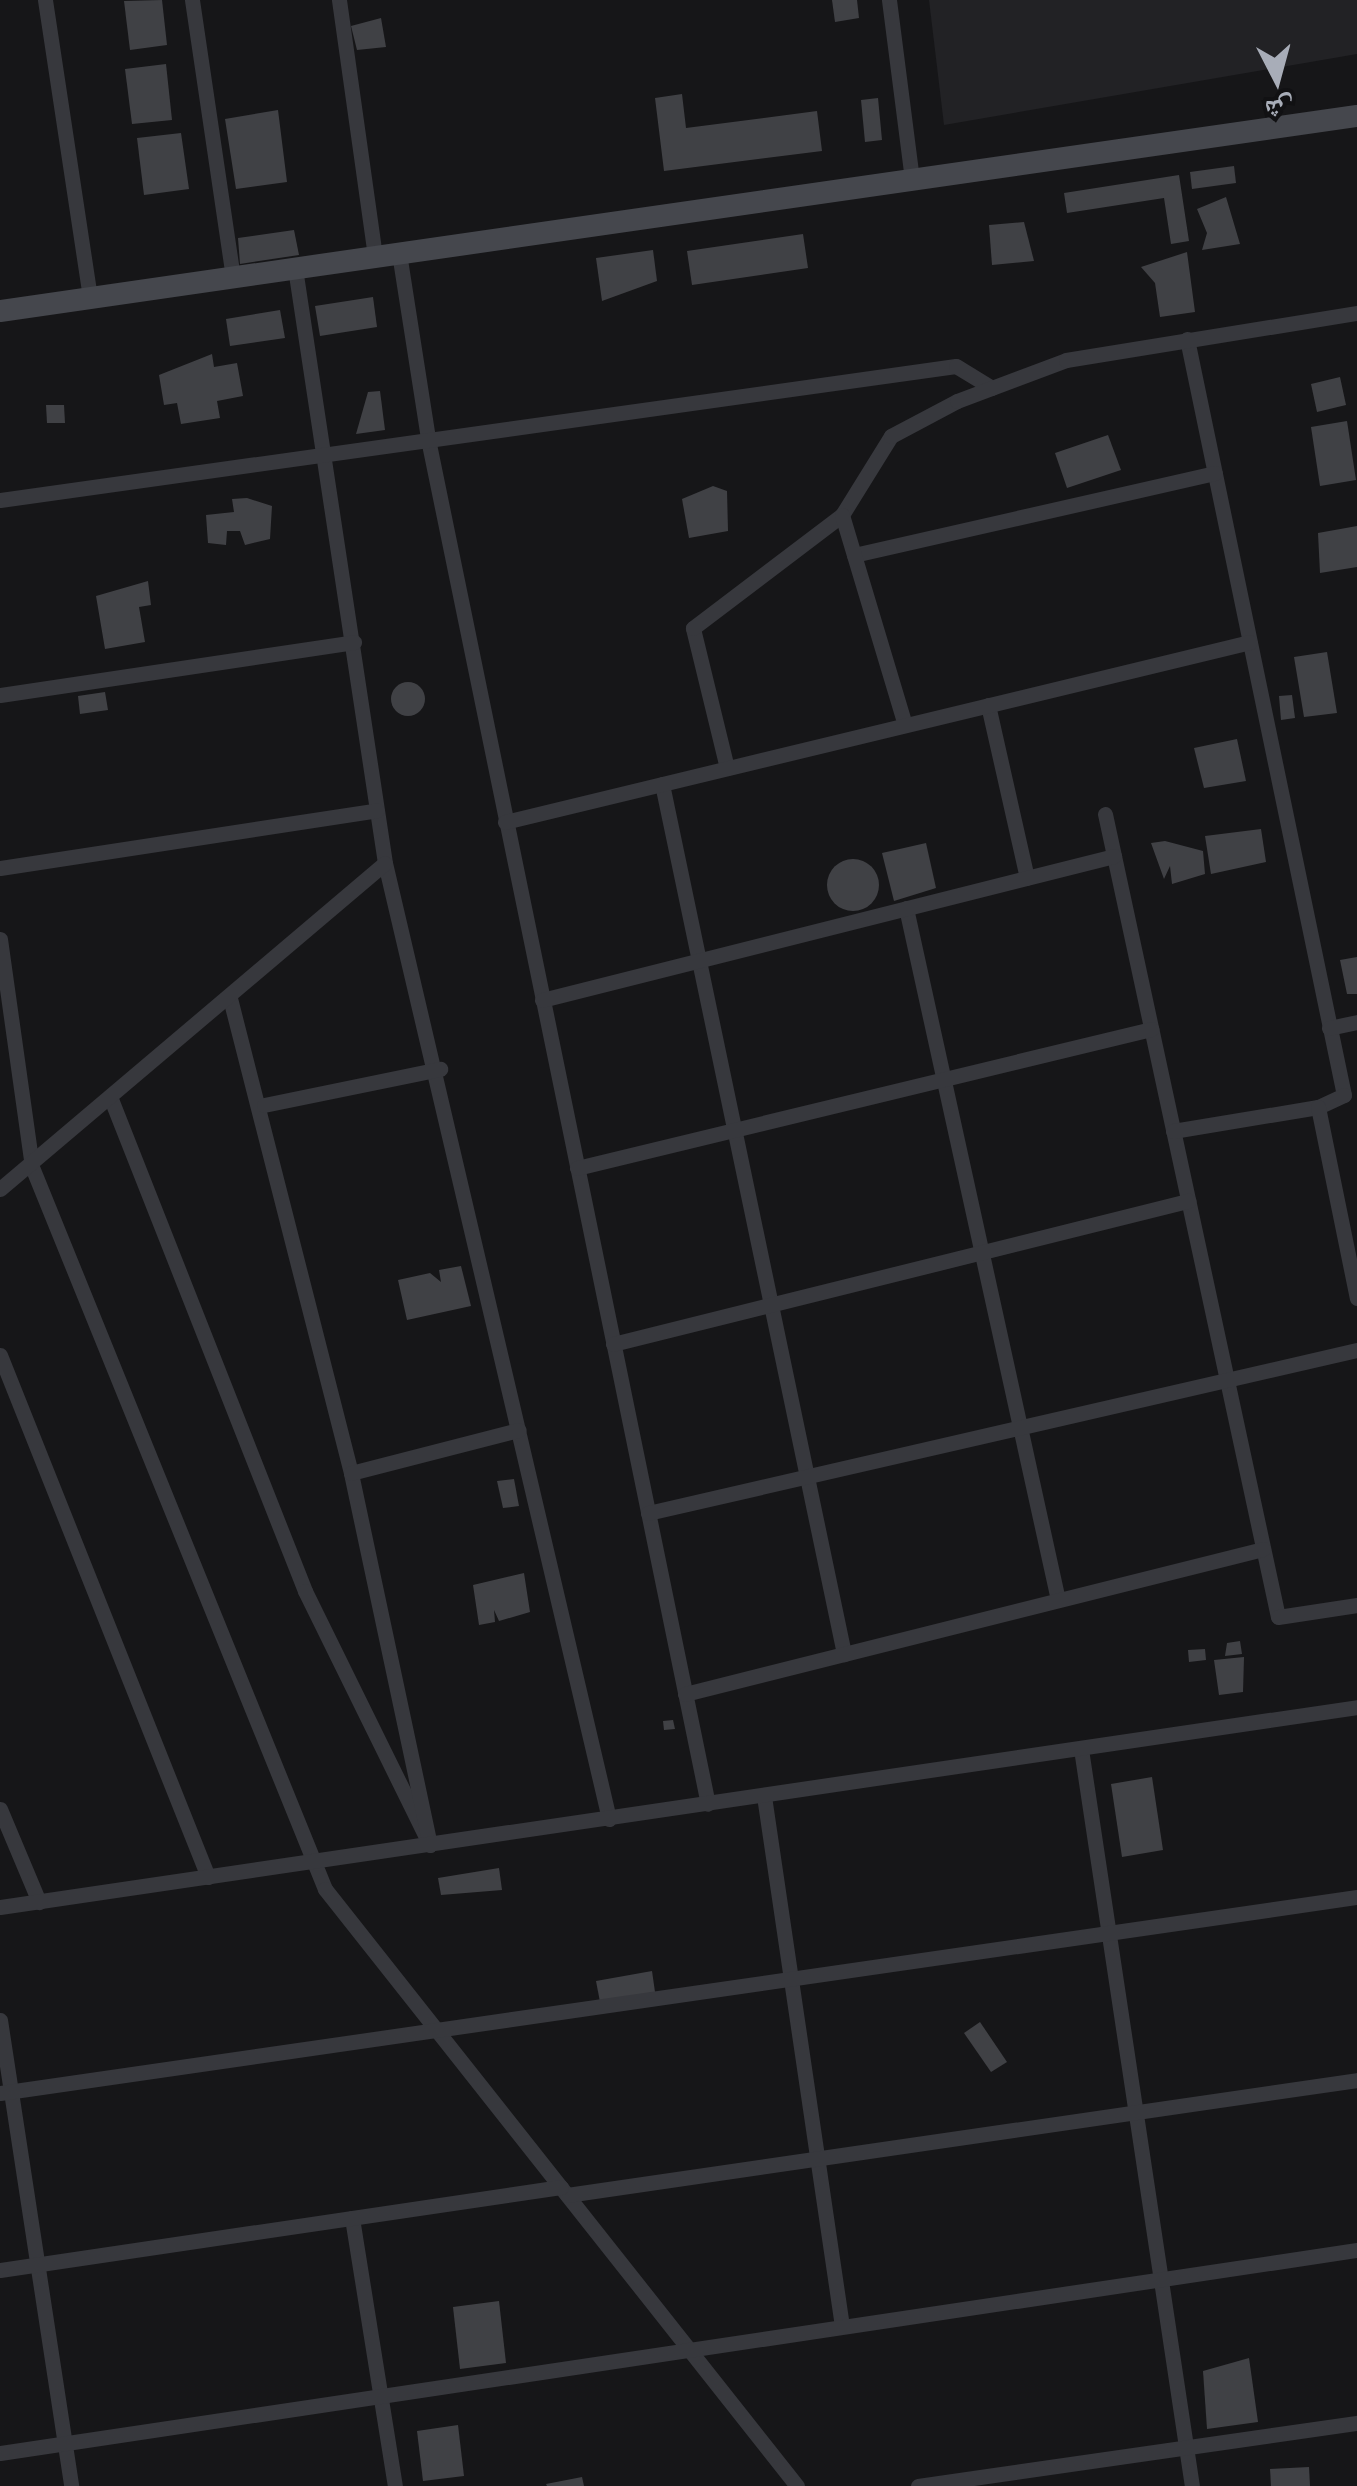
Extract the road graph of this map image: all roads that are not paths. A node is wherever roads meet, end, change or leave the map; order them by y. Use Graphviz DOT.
graph roads {
  1 [pos="44,0"];
  2 [pos="192,0"];
  3 [pos="338,0"];
  4 [pos="889,0"];
  5 [pos="1357,116"];
  6 [pos="912,180"];
  7 [pos="387,255"];
  8 [pos="295,268"];
  9 [pos="233,277"];
  10 [pos="90,298"];
  11 [pos="0,311"];
  12 [pos="1357,313"];
  13 [pos="1188,339"];
  14 [pos="992,388"];
  15 [pos="429,444"];
  16 [pos="324,458"];
  17 [pos="1215,473"];
  18 [pos="0,500"];
  19 [pos="842,514"];
  20 [pos="854,555"];
  21 [pos="354,642"];
  22 [pos="1250,642"];
  23 [pos="0,695"];
  24 [pos="988,705"];
  25 [pos="905,725"];
  26 [pos="727,768"];
  27 [pos="662,784"];
  28 [pos="377,810"];
  29 [pos="1105,814"];
  30 [pos="505,822"];
  31 [pos="1114,856"];
  32 [pos="384,863"];
  33 [pos="0,868"];
  34 [pos="1027,878"];
  35 [pos="906,908"];
  36 [pos="0,939"];
  37 [pos="699,960"];
  38 [pos="230,997"];
  39 [pos="542,1000"];
  40 [pos="1357,1022"];
  41 [pos="1329,1028"];
  42 [pos="1151,1029"];
  43 [pos="7,1054"];
  44 [pos="440,1069"];
  45 [pos="944,1079"];
  46 [pos="111,1099"];
  47 [pos="264,1105"];
  48 [pos="1318,1107"];
  49 [pos="735,1130"];
  50 [pos="1173,1132"];
  51 [pos="32,1167"];
  52 [pos="576,1168"];
  53 [pos="0,1189"];
  54 [pos="1188,1201"];
  55 [pos="982,1252"];
  56 [pos="1357,1298"];
  57 [pos="772,1305"];
  58 [pos="613,1344"];
  59 [pos="1357,1350"];
  60 [pos="0,1355"];
  61 [pos="1227,1380"];
  62 [pos="1020,1428"];
  63 [pos="519,1430"];
  64 [pos="351,1473"];
  65 [pos="807,1477"];
  66 [pos="648,1513"];
  67 [pos="1263,1549"];
  68 [pos="1058,1600"];
  69 [pos="1357,1606"];
  70 [pos="844,1654"];
  71 [pos="685,1694"];
  72 [pos="1357,1707"];
  73 [pos="1082,1749"];
  74 [pos="764,1796"];
  75 [pos="708,1804"];
  76 [pos="0,1809"];
  77 [pos="609,1819"];
  78 [pos="430,1845"];
  79 [pos="314,1862"];
  80 [pos="208,1877"];
  81 [pos="1357,1897"];
  82 [pos="38,1902"];
  83 [pos="0,1908"];
  84 [pos="1110,1934"];
  85 [pos="793,1980"];
  86 [pos="0,2020"];
  87 [pos="438,2032"];
  88 [pos="1357,2080"];
  89 [pos="5,2093"];
  90 [pos="1137,2112"];
  91 [pos="816,2159"];
  92 [pos="564,2191"];
  93 [pos="352,2218"];
  94 [pos="1357,2250"];
  95 [pos="37,2265"];
  96 [pos="0,2270"];
  97 [pos="1159,2279"];
  98 [pos="842,2326"];
  99 [pos="688,2349"];
  100 [pos="379,2396"];
  101 [pos="1357,2423"];
  102 [pos="64,2443"];
  103 [pos="1187,2448"];
  104 [pos="0,2452"];
  105 [pos="71,2486"];
  106 [pos="396,2486"];
  107 [pos="796,2486"];
  108 [pos="918,2486"];
  109 [pos="1192,2486"];
  1 -- 10 [label="street"];
  2 -- 9 [label="street"];
  3 -- 7 [label="street"];
  4 -- 6 [label="street"];
  5 -- 6 [label="street"];
  6 -- 7 [label="street"];
  7 -- 8 [label="street"];
  7 -- 15 [label="street"];
  8 -- 9 [label="street"];
  8 -- 16 [label="street"];
  9 -- 10 [label="street"];
  10 -- 11 [label="street"];
  12 -- 13 [label="street"];
  13 -- 14 [label="street"];
  13 -- 17 [label="street"];
  14 -- 15 [label="street"];
  14 -- 19 [label="street"];
  15 -- 16 [label="street"];
  15 -- 30 [label="street"];
  16 -- 18 [label="street"];
  16 -- 21 [label="street"];
  17 -- 20 [label="street"];
  17 -- 22 [label="street"];
  19 -- 20 [label="street"];
  19 -- 26 [label="street"];
  20 -- 25 [label="street"];
  21 -- 23 [label="street"];
  21 -- 28 [label="street"];
  22 -- 24 [label="street"];
  22 -- 41 [label="street"];
  24 -- 25 [label="street"];
  24 -- 34 [label="street"];
  25 -- 26 [label="street"];
  26 -- 27 [label="street"];
  27 -- 30 [label="street"];
  27 -- 37 [label="street"];
  28 -- 32 [label="street"];
  28 -- 33 [label="street"];
  29 -- 31 [label="street"];
  30 -- 39 [label="street"];
  31 -- 34 [label="street"];
  31 -- 42 [label="street"];
  32 -- 38 [label="street"];
  32 -- 44 [label="street"];
  34 -- 35 [label="street"];
  35 -- 37 [label="street"];
  35 -- 45 [label="street"];
  36 -- 43 [label="street"];
  37 -- 39 [label="street"];
  37 -- 49 [label="street"];
  38 -- 46 [label="street"];
  38 -- 47 [label="street"];
  39 -- 52 [label="street"];
  40 -- 41 [label="street"];
  41 -- 48 [label="street"];
  42 -- 45 [label="street"];
  42 -- 50 [label="street"];
  43 -- 51 [label="street"];
  44 -- 47 [label="street"];
  44 -- 63 [label="street"];
  45 -- 49 [label="street"];
  45 -- 55 [label="street"];
  46 -- 51 [label="street"];
  46 -- 78 [label="street"];
  47 -- 64 [label="street"];
  48 -- 50 [label="street"];
  48 -- 56 [label="street"];
  49 -- 52 [label="street"];
  49 -- 57 [label="street"];
  50 -- 54 [label="street"];
  51 -- 53 [label="street"];
  51 -- 79 [label="street"];
  52 -- 58 [label="street"];
  54 -- 55 [label="street"];
  54 -- 61 [label="street"];
  55 -- 57 [label="street"];
  55 -- 62 [label="street"];
  57 -- 58 [label="street"];
  57 -- 65 [label="street"];
  58 -- 66 [label="street"];
  59 -- 61 [label="street"];
  60 -- 80 [label="street"];
  61 -- 62 [label="street"];
  61 -- 67 [label="street"];
  62 -- 65 [label="street"];
  62 -- 68 [label="street"];
  63 -- 64 [label="street"];
  63 -- 77 [label="street"];
  64 -- 78 [label="street"];
  65 -- 66 [label="street"];
  65 -- 70 [label="street"];
  66 -- 71 [label="street"];
  67 -- 68 [label="street"];
  67 -- 69 [label="street"];
  68 -- 70 [label="street"];
  70 -- 71 [label="street"];
  71 -- 75 [label="street"];
  72 -- 73 [label="street"];
  73 -- 74 [label="street"];
  73 -- 84 [label="street"];
  74 -- 75 [label="street"];
  74 -- 85 [label="street"];
  75 -- 77 [label="street"];
  76 -- 82 [label="street"];
  77 -- 78 [label="street"];
  78 -- 79 [label="street"];
  79 -- 80 [label="street"];
  79 -- 87 [label="street"];
  80 -- 82 [label="street"];
  81 -- 84 [label="street"];
  82 -- 83 [label="street"];
  84 -- 85 [label="street"];
  84 -- 90 [label="street"];
  85 -- 87 [label="street"];
  85 -- 91 [label="street"];
  86 -- 89 [label="street"];
  87 -- 89 [label="street"];
  87 -- 92 [label="street"];
  88 -- 90 [label="street"];
  89 -- 95 [label="street"];
  90 -- 91 [label="street"];
  90 -- 97 [label="street"];
  91 -- 92 [label="street"];
  91 -- 98 [label="street"];
  92 -- 93 [label="street"];
  92 -- 99 [label="street"];
  93 -- 95 [label="street"];
  93 -- 100 [label="street"];
  94 -- 97 [label="street"];
  95 -- 96 [label="street"];
  95 -- 102 [label="street"];
  97 -- 98 [label="street"];
  97 -- 103 [label="street"];
  98 -- 99 [label="street"];
  99 -- 100 [label="street"];
  99 -- 107 [label="street"];
  100 -- 102 [label="street"];
  100 -- 106 [label="street"];
  101 -- 103 [label="street"];
  102 -- 104 [label="street"];
  102 -- 105 [label="street"];
  103 -- 108 [label="street"];
  103 -- 109 [label="street"];
}
